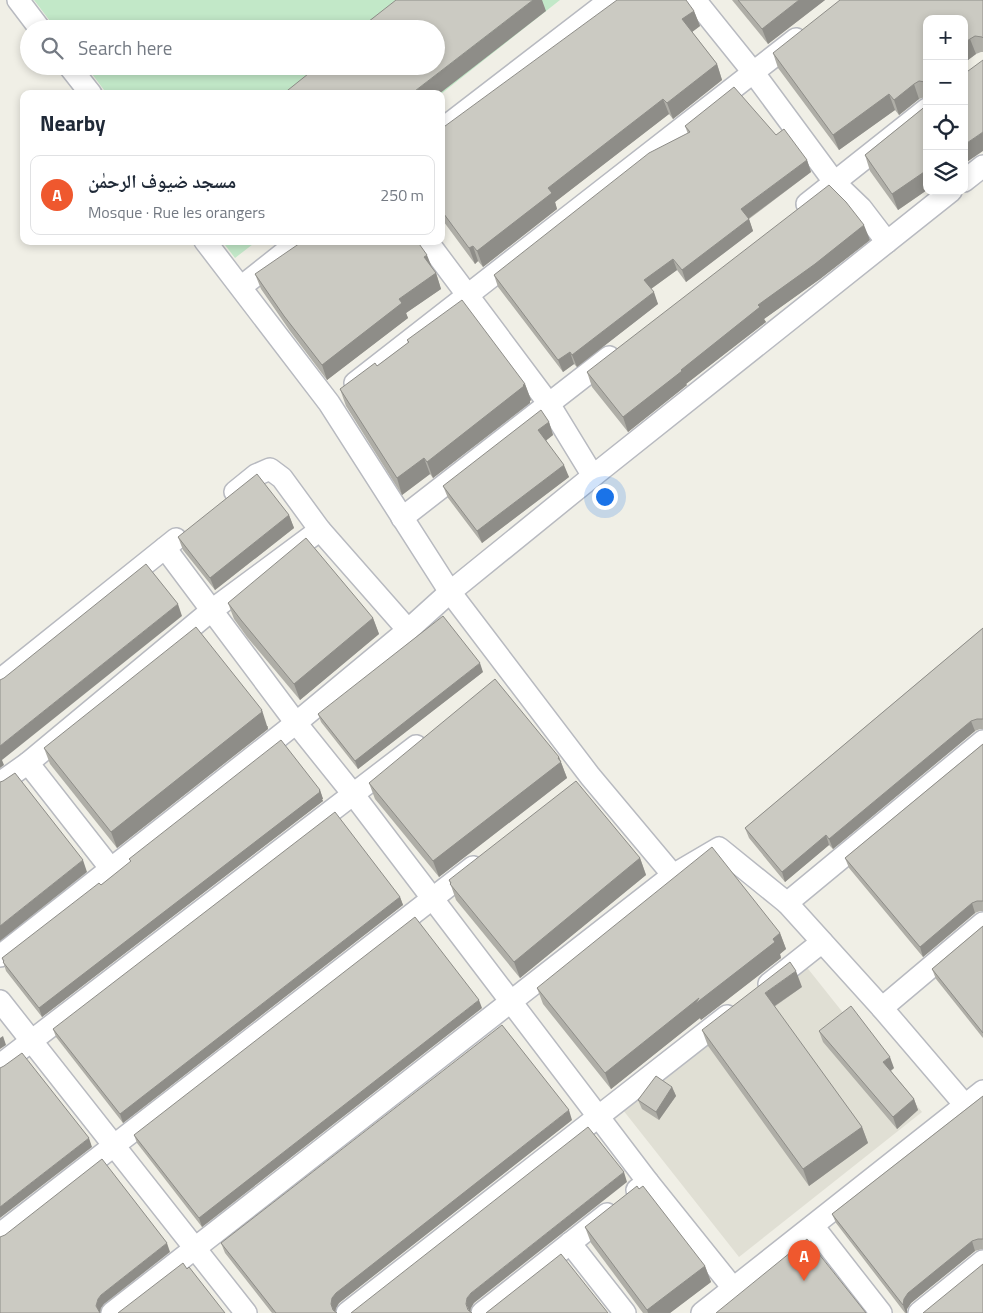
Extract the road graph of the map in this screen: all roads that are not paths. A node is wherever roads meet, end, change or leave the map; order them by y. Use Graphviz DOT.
graph roads {
  1 [pos="18,0"];
  2 [pos="610,0"];
  3 [pos="695,0"];
  4 [pos="33,20"];
  5 [pos="814,24"];
  6 [pos="753,72"];
  7 [pos="76,75"];
  8 [pos="88,90"];
  9 [pos="923,112"];
  10 [pos="445,127"];
  11 [pos="983,166"];
  12 [pos="968,178"];
  13 [pos="835,183"];
  14 [pos="946,195"];
  15 [pos="788,219"];
  16 [pos="887,242"];
  17 [pos="208,245"];
  18 [pos="294,245"];
  19 [pos="430,245"];
  20 [pos="241,287"];
  21 [pos="468,295"];
  22 [pos="626,344"];
  23 [pos="329,403"];
  24 [pos="549,404"];
  25 [pos="593,476"];
  26 [pos="218,506"];
  27 [pos="402,518"];
  28 [pos="188,530"];
  29 [pos="320,530"];
  30 [pos="166,548"];
  31 [pos="450,592"];
  32 [pos="212,610"];
  33 [pos="408,630"];
  34 [pos="0,680"];
  35 [pos="296,723"];
  36 [pos="432,733"];
  37 [pos="983,741"];
  38 [pos="28,763"];
  39 [pos="0,783"];
  40 [pos="352,794"];
  41 [pos="488,856"];
  42 [pos="110,869"];
  43 [pos="673,875"];
  44 [pos="432,899"];
  45 [pos="787,903"];
  46 [pos="983,923"];
  47 [pos="822,942"];
  48 [pos="0,956"];
  49 [pos="0,1001"];
  50 [pos="511,1002"];
  51 [pos="882,1008"];
  52 [pos="32,1041"];
  53 [pos="0,1065"];
  54 [pos="983,1091"];
  55 [pos="965,1105"];
  56 [pos="598,1116"];
  57 [pos="114,1146"];
  58 [pos="648,1182"];
  59 [pos="813,1226"];
  60 [pos="0,1234"];
  61 [pos="570,1243"];
  62 [pos="195,1248"];
  63 [pos="983,1261"];
  64 [pos="734,1288"];
  65 [pos="112,1313"];
  66 [pos="246,1313"];
  67 [pos="347,1313"];
  68 [pos="482,1313"];
  69 [pos="625,1313"];
  70 [pos="702,1313"];
  71 [pos="881,1313"];
  72 [pos="919,1313"];
  1 -- 4 [label="street"];
  2 -- 10 [label="street"];
  3 -- 6 [label="street"];
  5 -- 6 [label="street"];
  6 -- 13 [label="street"];
  6 -- 21 [label="street"];
  7 -- 8 [label="street"];
  9 -- 13 [label="street"];
  11 -- 12 [label="street"];
  13 -- 15 [label="street"];
  13 -- 16 [label="street"];
  14 -- 16 [label="street"];
  16 -- 25 [label="street"];
  17 -- 20 [label="street"];
  18 -- 20 [label="street"];
  19 -- 21 [label="street"];
  20 -- 23 [label="street"];
  21 -- 23 [label="street"];
  21 -- 24 [label="street"];
  22 -- 24 [label="street"];
  23 -- 27 [label="street"];
  24 -- 25 [label="street"];
  24 -- 27 [label="street"];
  25 -- 31 [label="street"];
  26 -- 29 [label="street"];
  27 -- 31 [label="street"];
  28 -- 30 [label="street"];
  29 -- 32 [label="street"];
  29 -- 33 [label="street"];
  30 -- 32 [label="street"];
  30 -- 34 [label="street"];
  31 -- 33 [label="street"];
  31 -- 43 [label="street"];
  32 -- 35 [label="street"];
  32 -- 38 [label="street"];
  33 -- 35 [label="street"];
  35 -- 40 [label="street"];
  35 -- 42 [label="street"];
  36 -- 40 [label="street"];
  37 -- 45 [label="street"];
  38 -- 39 [label="street"];
  38 -- 42 [label="street"];
  40 -- 44 [label="street"];
  40 -- 52 [label="street"];
  41 -- 44 [label="street"];
  42 -- 48 [label="street"];
  43 -- 45 [label="street"];
  43 -- 50 [label="street"];
  44 -- 50 [label="street"];
  44 -- 57 [label="street"];
  45 -- 47 [label="street"];
  46 -- 51 [label="street"];
  47 -- 51 [label="street"];
  47 -- 56 [label="street"];
  49 -- 52 [label="street"];
  50 -- 56 [label="street"];
  50 -- 62 [label="street"];
  51 -- 55 [label="street"];
  52 -- 53 [label="street"];
  52 -- 57 [label="street"];
  54 -- 55 [label="street"];
  55 -- 59 [label="street"];
  56 -- 58 [label="street"];
  56 -- 67 [label="street"];
  57 -- 60 [label="street"];
  57 -- 62 [label="street"];
  58 -- 61 [label="street"];
  58 -- 64 [label="street"];
  59 -- 64 [label="street"];
  59 -- 71 [label="street"];
  61 -- 68 [label="street"];
  61 -- 69 [label="street"];
  62 -- 65 [label="street"];
  62 -- 66 [label="street"];
  63 -- 72 [label="street"];
  64 -- 70 [label="street"];
}
